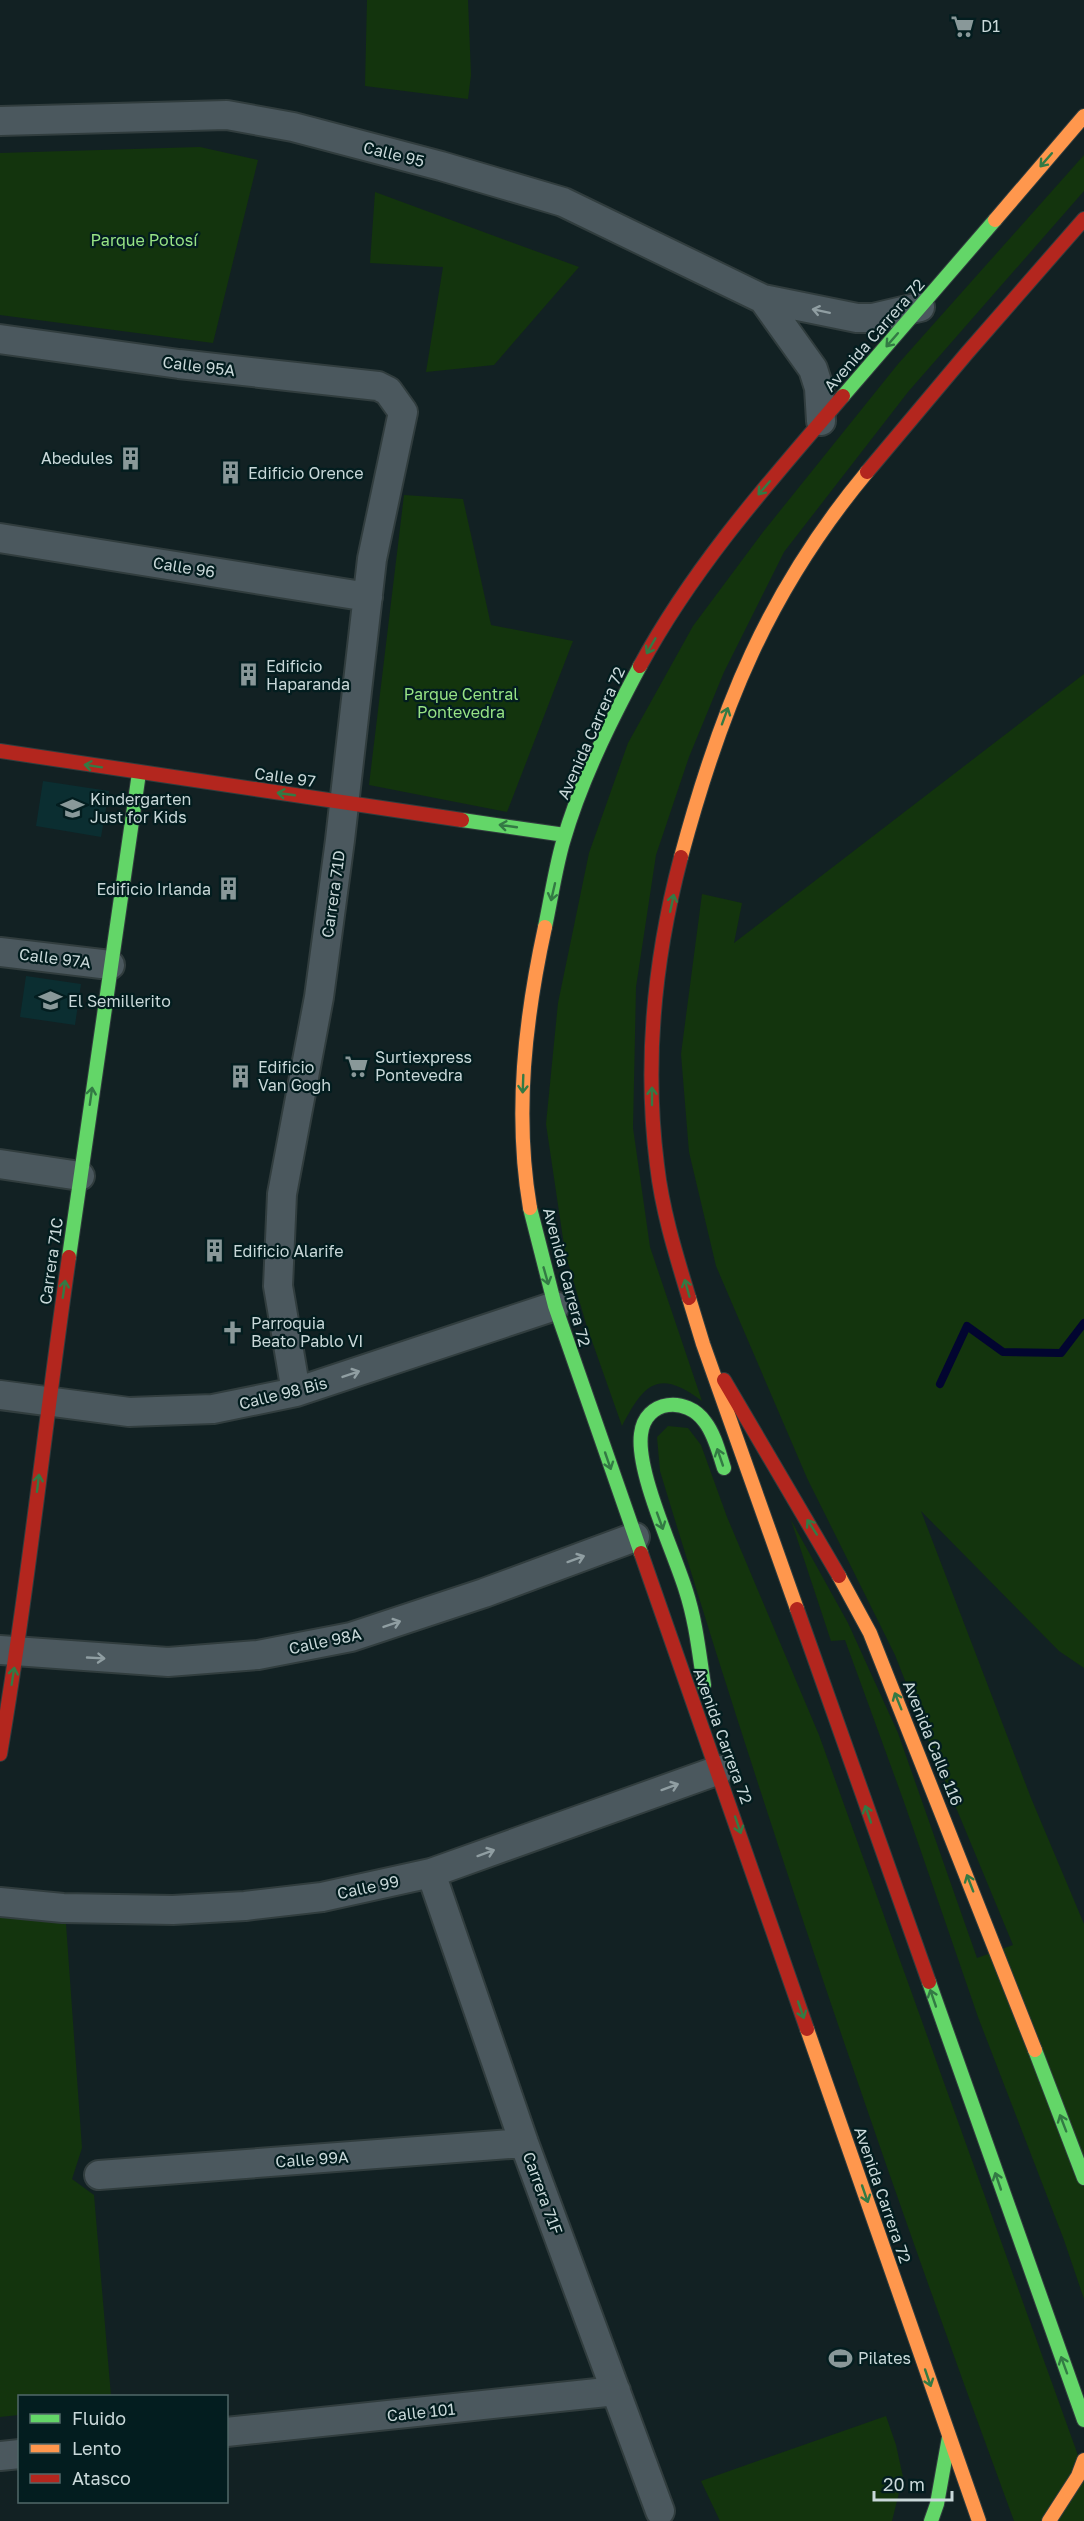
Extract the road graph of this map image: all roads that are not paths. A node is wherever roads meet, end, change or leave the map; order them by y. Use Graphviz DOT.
graph roads {
  1 [pos="1084,116"];
  2 [pos="0,121"];
  3 [pos="1084,219"];
  4 [pos="763,299"];
  5 [pos="920,307"];
  6 [pos="0,339"];
  7 [pos="394,398"];
  8 [pos="821,421"];
  9 [pos="0,538"];
  10 [pos="368,597"];
  11 [pos="0,751"];
  12 [pos="139,773"];
  13 [pos="344,802"];
  14 [pos="566,835"];
  15 [pos="0,952"];
  16 [pos="110,965"];
  17 [pos="0,1164"];
  18 [pos="80,1176"];
  19 [pos="555,1306"];
  20 [pos="704,1344"];
  21 [pos="296,1392"];
  22 [pos="0,1395"];
  23 [pos="48,1402"];
  24 [pos="728,1479"];
  25 [pos="635,1537"];
  26 [pos="764,1557"];
  27 [pos="801,1622"];
  28 [pos="8,1652"];
  29 [pos="0,1754"];
  30 [pos="718,1770"];
  31 [pos="431,1873"];
  32 [pos="0,1902"];
  33 [pos="524,2143"];
  34 [pos="99,2175"];
  35 [pos="1084,2178"];
  36 [pos="616,2391"];
  37 [pos="1084,2420"];
  38 [pos="228,2432"];
  39 [pos="949,2437"];
  40 [pos="18,2454"];
  41 [pos="0,2456"];
  42 [pos="1084,2460"];
  43 [pos="660,2511"];
  44 [pos="931,2521"];
  45 [pos="979,2521"];
  46 [pos="1049,2521"];
  1 -- 5 [label="main road, Avenida Carrera 72, one-way"];
  2 -- 4 [label="street, Calle 95"];
  20 -- 3 [label="main road, one-way"];
  5 -- 4 [label="street, Calle 95, one-way"];
  4 -- 8 [label="street, Calle 95"];
  5 -- 8 [label="main road, Avenida Carrera 72, one-way"];
  6 -- 7 [label="street, Calle 95A"];
  7 -- 10 [label="street, Carrera 71D"];
  8 -- 14 [label="main road, Avenida Carrera 72, one-way"];
  9 -- 10 [label="street, Calle 96"];
  10 -- 13 [label="street, Carrera 71D"];
  12 -- 11 [label="main road, Calle 97, one-way"];
  13 -- 12 [label="main road, Calle 97, one-way"];
  12 -- 16 [label="main road, Carrera 71C"];
  14 -- 13 [label="main road, Calle 97, one-way"];
  13 -- 21 [label="street, Carrera 71D"];
  14 -- 19 [label="main road, Avenida Carrera 72, one-way"];
  15 -- 16 [label="street, Calle 97A"];
  18 -- 16 [label="main road, Carrera 71C, one-way"];
  17 -- 18 [label="street"];
  23 -- 18 [label="main road, Carrera 71C, one-way"];
  21 -- 19 [label="street, Calle 98 Bis, one-way"];
  19 -- 25 [label="main road, Avenida Carrera 72, one-way"];
  20 -- 27 [label="main road"];
  35 -- 20 [label="main road, Avenida Calle 116, one-way"];
  21 -- 23 [label="street, Calle 98 Bis"];
  22 -- 23 [label="street, Calle 98 Bis"];
  28 -- 23 [label="main road, Carrera 71C, one-way"];
  24 -- 30 [label="main road, one-way"];
  28 -- 25 [label="street, Calle 98A, one-way"];
  25 -- 30 [label="main road, Avenida Carrera 72"];
  26 -- 27 [label="main road"];
  37 -- 27 [label="main road, one-way"];
  29 -- 28 [label="main road, Carrera 71C, one-way"];
  31 -- 30 [label="street, Calle 99, one-way"];
  30 -- 39 [label="main road, Avenida Carrera 72, one-way"];
  31 -- 32 [label="street, Calle 99"];
  31 -- 33 [label="street, Carrera 71F"];
  33 -- 34 [label="street, Calle 99A"];
  33 -- 36 [label="street, Carrera 71F"];
  36 -- 38 [label="street, Calle 101"];
  36 -- 43 [label="street, Carrera 71F"];
  39 -- 44 [label="main road"];
  39 -- 45 [label="main road, Avenida Carrera 72"];
  40 -- 41 [label="street"];
  42 -- 46 [label="main road"];
}
